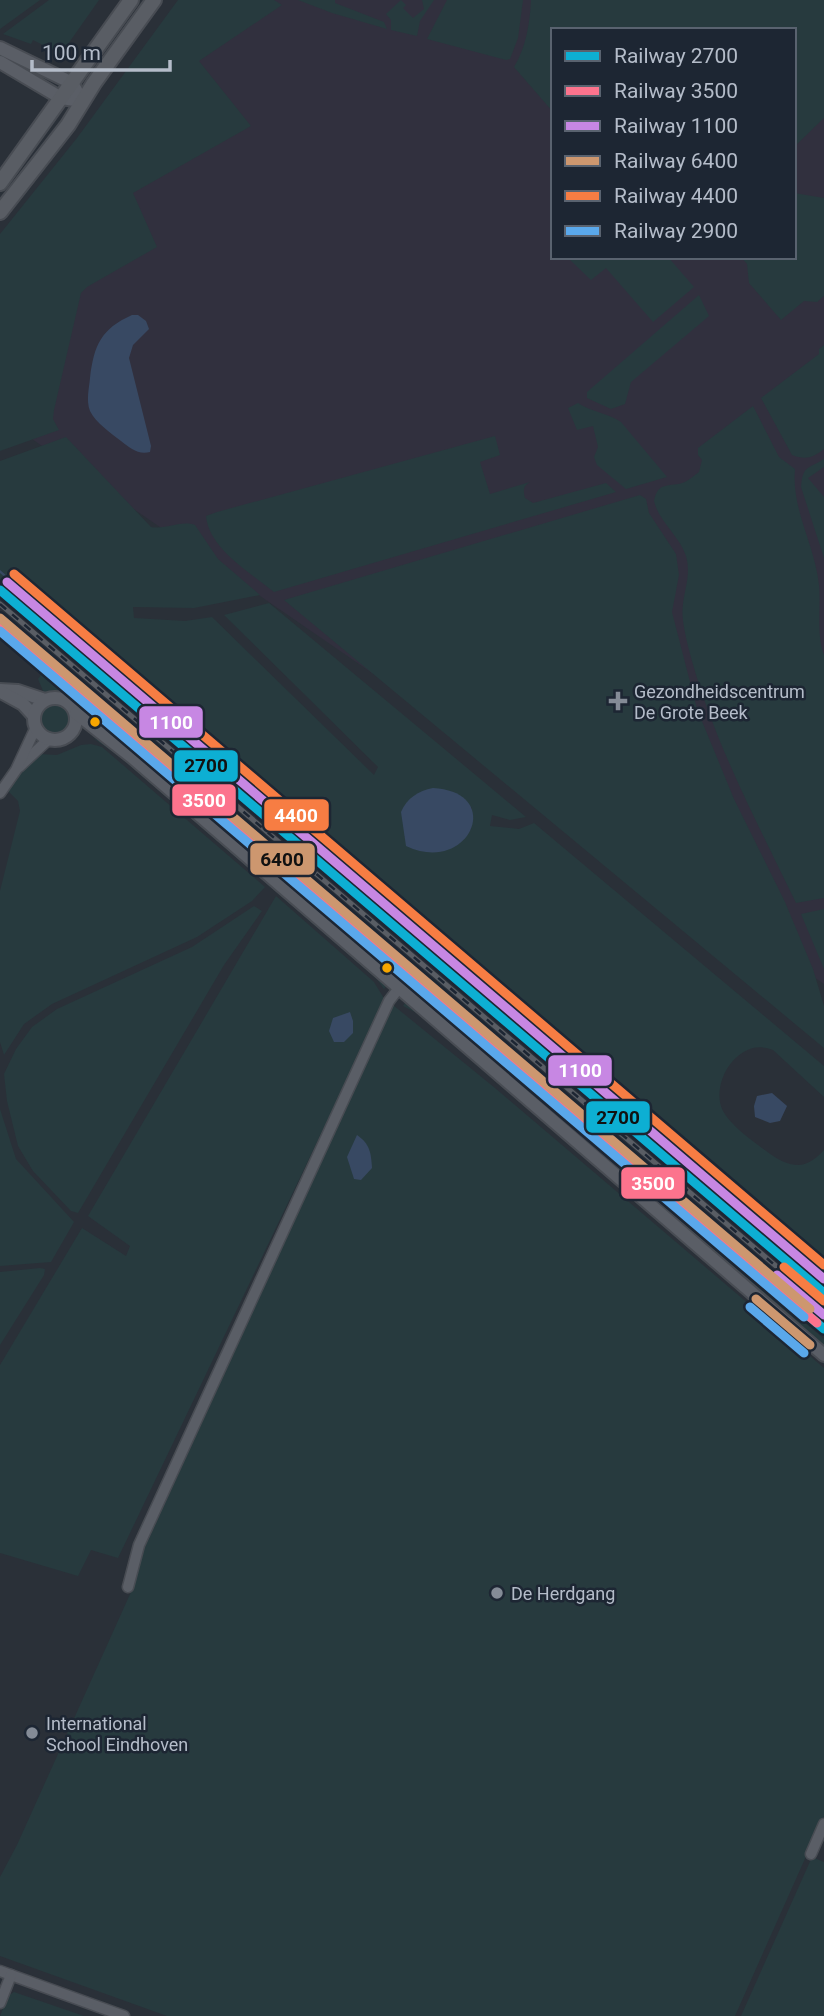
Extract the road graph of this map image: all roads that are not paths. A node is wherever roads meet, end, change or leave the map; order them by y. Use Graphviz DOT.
graph roads {
  1 [pos="131,0"];
  2 [pos="153,0"];
  3 [pos="0,48"];
  4 [pos="0,62"];
  5 [pos="72,83"];
  6 [pos="61,98"];
  7 [pos="82,101"];
  8 [pos="0,183"];
  9 [pos="0,212"];
  10 [pos="0,691"];
  11 [pos="45,700"];
  12 [pos="76,713"];
  13 [pos="35,722"];
  14 [pos="69,735"];
  15 [pos="49,739"];
  16 [pos="110,739"];
  17 [pos="16,770"];
  18 [pos="0,793"];
  19 [pos="399,988"];
  20 [pos="824,1355"];
  21 [pos="128,1587"];
  22 [pos="824,1824"];
  23 [pos="811,1854"];
  24 [pos="0,1971"];
  25 [pos="11,1975"];
  26 [pos="0,2003"];
  27 [pos="124,2016"];
  1 -- 5 [label="main road"];
  2 -- 7 [label="main road"];
  3 -- 5 [label="street"];
  4 -- 6 [label="street"];
  5 -- 6 [label="main road"];
  5 -- 7 [label="street"];
  6 -- 7 [label="street"];
  6 -- 8 [label="main road"];
  7 -- 9 [label="main road"];
  10 -- 11 [label="street"];
  10 -- 13 [label="street"];
  11 -- 12 [label="street"];
  11 -- 13 [label="street"];
  12 -- 14 [label="street"];
  12 -- 16 [label="street"];
  13 -- 15 [label="street"];
  13 -- 17 [label="street"];
  14 -- 15 [label="street"];
  14 -- 16 [label="street"];
  15 -- 17 [label="street"];
  16 -- 19 [label="street"];
  17 -- 18 [label="street"];
  19 -- 20 [label="street"];
  19 -- 21 [label="street"];
  22 -- 23 [label="street"];
  24 -- 25 [label="street"];
  25 -- 26 [label="street"];
  25 -- 27 [label="street"];
}
